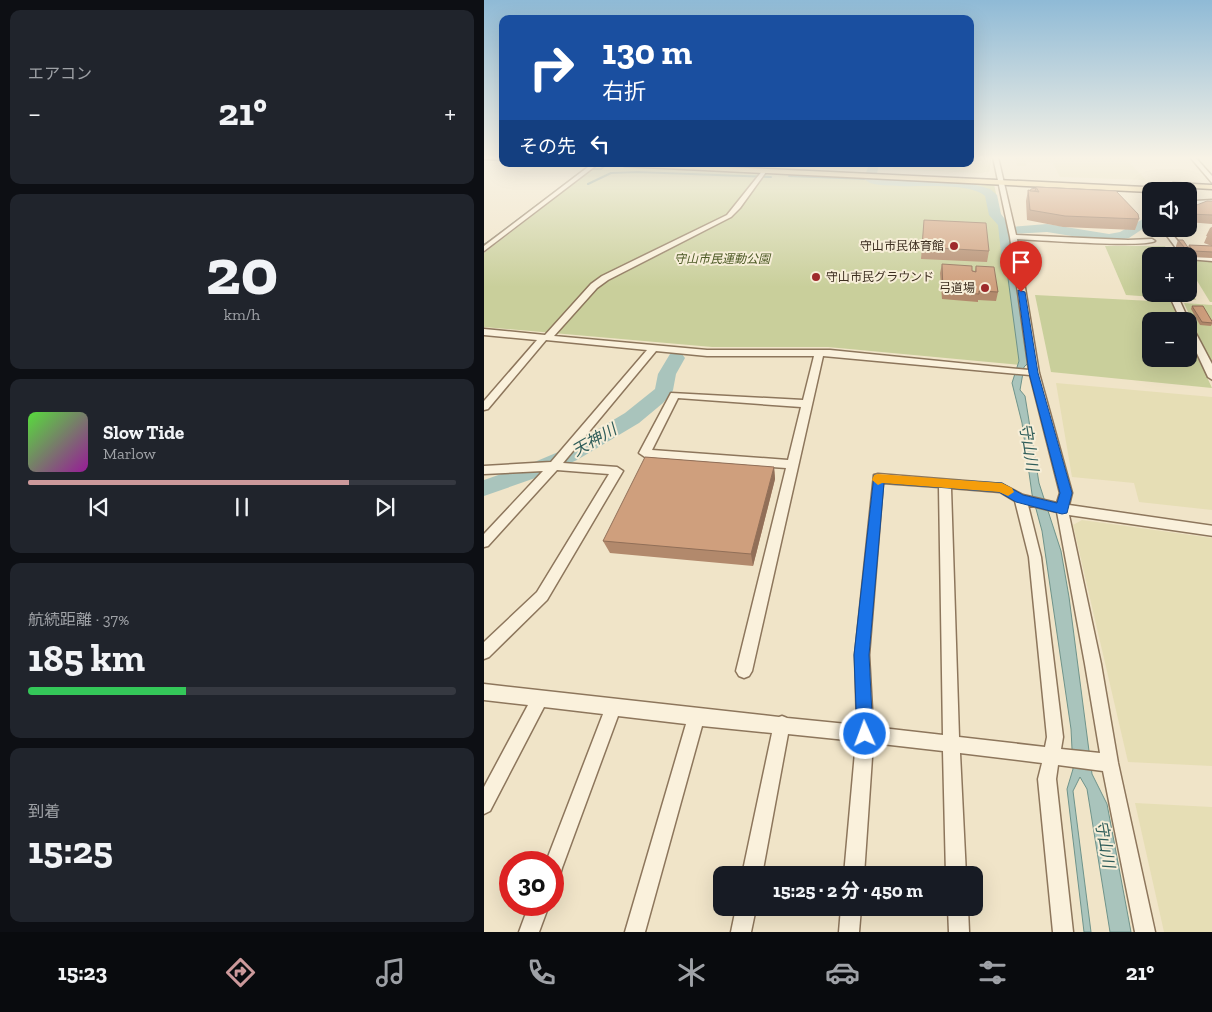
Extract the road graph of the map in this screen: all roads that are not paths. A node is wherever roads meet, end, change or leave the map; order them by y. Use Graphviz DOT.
graph roads {
  1 [pos="547,200"];
  2 [pos="743,200"];
  3 [pos="1005,200"];
  4 [pos="1212,202"];
  5 [pos="1197,203"];
  6 [pos="1013,235"];
  7 [pos="1171,237"];
  8 [pos="1152,241"];
  9 [pos="1179,247"];
  10 [pos="484,249"];
  11 [pos="1197,258"];
  12 [pos="1212,259"];
  13 [pos="484,332"];
  14 [pos="545,338"];
  15 [pos="1197,345"];
  16 [pos="654,347"];
  17 [pos="819,353"];
  18 [pos="1034,373"];
  19 [pos="1212,377"];
  20 [pos="807,404"];
  21 [pos="484,407"];
  22 [pos="793,464"];
  23 [pos="554,466"];
  24 [pos="484,470"];
  25 [pos="946,483"];
  26 [pos="1020,499"];
  27 [pos="1062,509"];
  28 [pos="1212,532"];
  29 [pos="484,542"];
  30 [pos="484,652"];
  31 [pos="744,671"];
  32 [pos="484,692"];
  33 [pos="540,698"];
  34 [pos="614,706"];
  35 [pos="696,717"];
  36 [pos="782,724"];
  37 [pos="865,734"];
  38 [pos="951,744"];
  39 [pos="1051,757"];
  40 [pos="1110,763"];
  41 [pos="484,805"];
  42 [pos="559,851"];
  43 [pos="754,866"];
  44 [pos="855,866"];
  45 [pos="956,866"];
  46 [pos="535,916"];
  47 [pos="744,916"];
  48 [pos="850,916"];
  49 [pos="958,916"];
  50 [pos="529,932"];
  51 [pos="635,932"];
  52 [pos="741,932"];
  53 [pos="849,932"];
  54 [pos="959,932"];
  55 [pos="1063,932"];
  56 [pos="1146,932"];
  1 -- 10 [label="street"];
  2 -- 14 [label="street"];
  3 -- 6 [label="street"];
  4 -- 5 [label="street"];
  6 -- 8 [label="street"];
  6 -- 18 [label="street"];
  7 -- 9 [label="street"];
  11 -- 12 [label="street"];
  13 -- 14 [label="street"];
  14 -- 16 [label="street"];
  14 -- 21 [label="street"];
  15 -- 19 [label="street"];
  16 -- 17 [label="street"];
  16 -- 23 [label="street"];
  17 -- 18 [label="street"];
  17 -- 20 [label="street"];
  18 -- 27 [label="street"];
  20 -- 22 [label="street"];
  20 -- 22 [label="street"];
  22 -- 31 [label="street"];
  23 -- 24 [label="street"];
  23 -- 29 [label="street"];
  23 -- 30 [label="street"];
  25 -- 26 [label="street"];
  25 -- 37 [label="street"];
  25 -- 38 [label="street"];
  26 -- 27 [label="street"];
  26 -- 39 [label="street"];
  27 -- 28 [label="street"];
  27 -- 40 [label="street"];
  32 -- 33 [label="street"];
  33 -- 34 [label="street"];
  33 -- 41 [label="street"];
  34 -- 35 [label="street"];
  34 -- 42 [label="street"];
  35 -- 36 [label="street"];
  35 -- 51 [label="street"];
  36 -- 37 [label="street"];
  36 -- 43 [label="street"];
  37 -- 38 [label="street"];
  37 -- 44 [label="street"];
  38 -- 39 [label="street"];
  38 -- 45 [label="street"];
  39 -- 40 [label="street"];
  39 -- 55 [label="street"];
  40 -- 56 [label="street"];
  46 -- 50 [label="street"];
  47 -- 52 [label="street"];
  48 -- 53 [label="street"];
  49 -- 54 [label="street"];
}
